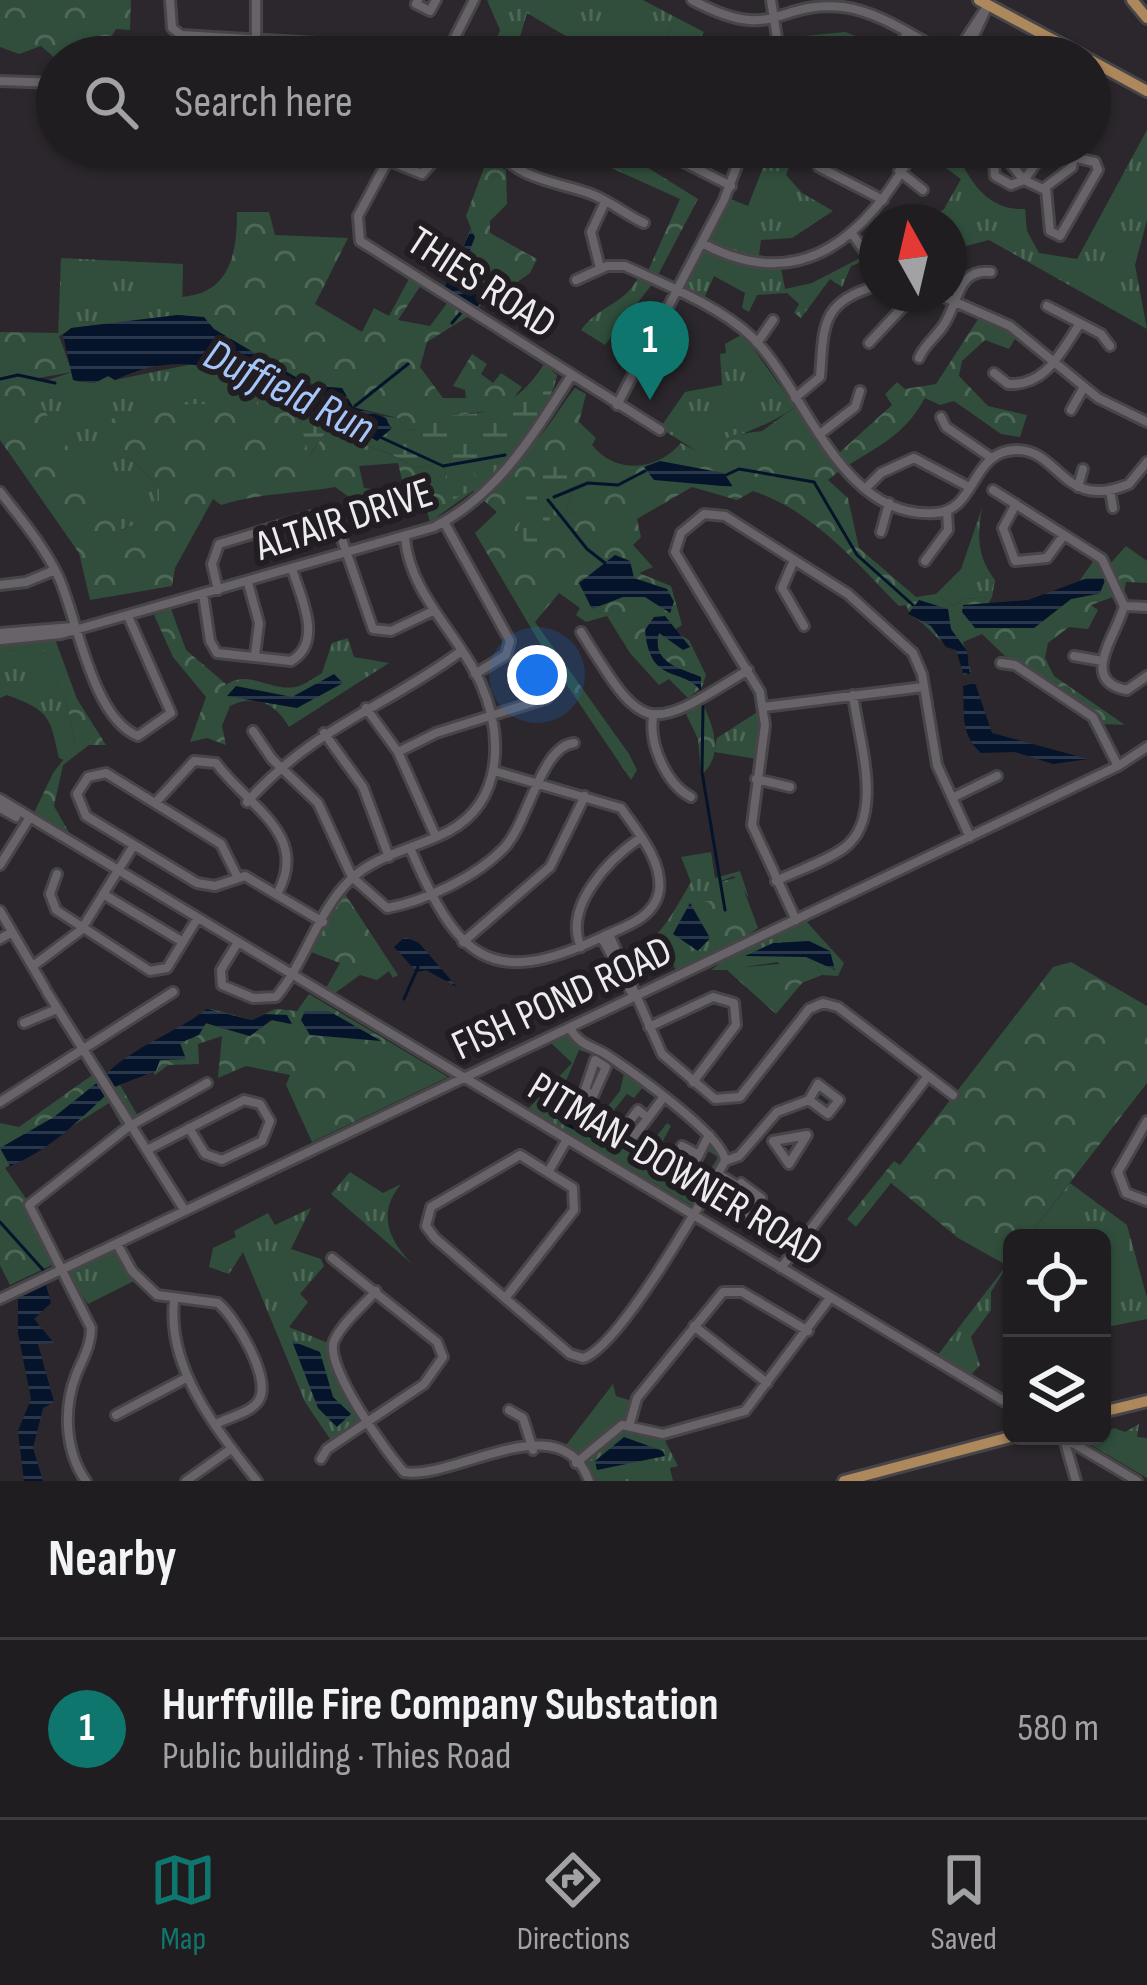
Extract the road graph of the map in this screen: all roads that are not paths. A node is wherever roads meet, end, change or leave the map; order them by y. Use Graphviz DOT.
graph roads {
  1 [pos="170,0"];
  2 [pos="256,0"];
  3 [pos="418,0"];
  4 [pos="436,0"];
  5 [pos="692,0"];
  6 [pos="771,0"];
  7 [pos="1132,0"];
  8 [pos="472,1"];
  9 [pos="983,2"];
  10 [pos="1147,18"];
  11 [pos="776,20"];
  12 [pos="973,32"];
  13 [pos="907,33"];
  14 [pos="186,36"];
  15 [pos="255,36"];
  16 [pos="456,36"];
  17 [pos="778,36"];
  18 [pos="905,36"];
  19 [pos="912,36"];
  20 [pos="970,36"];
  21 [pos="972,36"];
  22 [pos="1043,36"];
  23 [pos="1111,72"];
  24 [pos="0,81"];
  25 [pos="36,82"];
  26 [pos="1147,91"];
  27 [pos="383,168"];
  28 [pos="524,168"];
  29 [pos="696,168"];
  30 [pos="737,168"];
  31 [pos="821,168"];
  32 [pos="900,168"];
  33 [pos="907,168"];
  34 [pos="994,168"];
  35 [pos="1014,168"];
  36 [pos="1033,168"];
  37 [pos="1063,168"];
  38 [pos="1097,168"];
  39 [pos="1024,180"];
  40 [pos="731,186"];
  41 [pos="1046,189"];
  42 [pos="923,190"];
  43 [pos="883,200"];
  44 [pos="605,202"];
  45 [pos="644,223"];
  46 [pos="851,232"];
  47 [pos="702,243"];
  48 [pos="859,243"];
  49 [pos="600,268"];
  50 [pos="992,272"];
  51 [pos="576,280"];
  52 [pos="967,280"];
  53 [pos="676,292"];
  54 [pos="859,292"];
  55 [pos="967,305"];
  56 [pos="1047,306"];
  57 [pos="898,312"];
  58 [pos="948,312"];
  59 [pos="773,320"];
  60 [pos="1079,325"];
  61 [pos="757,343"];
  62 [pos="869,343"];
  63 [pos="1110,346"];
  64 [pos="919,358"];
  65 [pos="1056,360"];
  66 [pos="994,373"];
  67 [pos="571,376"];
  68 [pos="1084,387"];
  69 [pos="860,392"];
  70 [pos="795,398"];
  71 [pos="617,405"];
  72 [pos="1071,410"];
  73 [pos="941,417"];
  74 [pos="1147,422"];
  75 [pos="660,430"];
  76 [pos="820,434"];
  77 [pos="990,457"];
  78 [pos="1147,462"];
  79 [pos="1083,469"];
  80 [pos="1144,476"];
  81 [pos="969,487"];
  82 [pos="1078,487"];
  83 [pos="866,488"];
  84 [pos="993,490"];
  85 [pos="1111,490"];
  86 [pos="0,492"];
  87 [pos="889,503"];
  88 [pos="1016,504"];
  89 [pos="1113,508"];
  90 [pos="947,511"];
  91 [pos="444,522"];
  92 [pos="880,532"];
  93 [pos="1064,535"];
  94 [pos="405,538"];
  95 [pos="346,554"];
  96 [pos="794,560"];
  97 [pos="925,561"];
  98 [pos="292,569"];
  99 [pos="55,570"];
  100 [pos="248,583"];
  101 [pos="0,585"];
  102 [pos="218,590"];
  103 [pos="203,595"];
  104 [pos="1124,606"];
  105 [pos="1147,607"];
  106 [pos="433,611"];
  107 [pos="128,616"];
  108 [pos="804,626"];
  109 [pos="74,628"];
  110 [pos="581,632"];
  111 [pos="0,636"];
  112 [pos="461,652"];
  113 [pos="255,656"];
  114 [pos="1074,656"];
  115 [pos="1102,661"];
  116 [pos="1001,664"];
  117 [pos="748,670"];
  118 [pos="476,674"];
  119 [pos="1147,676"];
  120 [pos="924,686"];
  121 [pos="853,695"];
  122 [pos="547,698"];
  123 [pos="764,707"];
  124 [pos="366,708"];
  125 [pos="653,717"];
  126 [pos="492,718"];
  127 [pos="253,731"];
  128 [pos="324,733"];
  129 [pos="574,743"];
  130 [pos="1147,746"];
  131 [pos="398,752"];
  132 [pos="1118,766"];
  133 [pos="280,768"];
  134 [pos="494,771"];
  135 [pos="997,776"];
  136 [pos="756,779"];
  137 [pos="540,784"];
  138 [pos="790,787"];
  139 [pos="586,796"];
  140 [pos="691,796"];
  141 [pos="952,798"];
  142 [pos="247,802"];
  143 [pos="0,803"];
  144 [pos="155,803"];
  145 [pos="30,817"];
  146 [pos="16,818"];
  147 [pos="436,837"];
  148 [pos="970,837"];
  149 [pos="640,838"];
  150 [pos="134,845"];
  151 [pos="410,848"];
  152 [pos="389,857"];
  153 [pos="1,862"];
  154 [pos="117,869"];
  155 [pos="57,874"];
  156 [pos="237,876"];
  157 [pos="352,877"];
  158 [pos="776,881"];
  159 [pos="429,892"];
  160 [pos="104,894"];
  161 [pos="277,894"];
  162 [pos="0,911"];
  163 [pos="197,919"];
  164 [pos="796,921"];
  165 [pos="323,922"];
  166 [pos="81,930"];
  167 [pos="12,932"];
  168 [pos="605,936"];
  169 [pos="0,939"];
  170 [pos="183,942"];
  171 [pos="238,942"];
  172 [pos="463,942"];
  173 [pos="581,947"];
  174 [pos="33,966"];
  175 [pos="289,974"];
  176 [pos="173,992"];
  177 [pos="635,997"];
  178 [pos="57,1009"];
  179 [pos="24,1023"];
  180 [pos="649,1027"];
  181 [pos="570,1028"];
  182 [pos="84,1049"];
  183 [pos="449,1069"];
  184 [pos="482,1070"];
  185 [pos="928,1076"];
  186 [pos="466,1078"];
  187 [pos="693,1082"];
  188 [pos="207,1083"];
  189 [pos="450,1085"];
  190 [pos="480,1087"];
  191 [pos="953,1095"];
  192 [pos="663,1098"];
  193 [pos="809,1100"];
  194 [pos="0,1102"];
  195 [pos="648,1118"];
  196 [pos="1147,1121"];
  197 [pos="131,1125"];
  198 [pos="189,1128"];
  199 [pos="759,1130"];
  200 [pos="710,1136"];
  201 [pos="566,1141"];
  202 [pos="773,1141"];
  203 [pos="147,1150"];
  204 [pos="699,1155"];
  205 [pos="725,1161"];
  206 [pos="550,1169"];
  207 [pos="718,1174"];
  208 [pos="739,1187"];
  209 [pos="1147,1201"];
  210 [pos="184,1211"];
  211 [pos="692,1215"];
  212 [pos="117,1244"];
  213 [pos="332,1258"];
  214 [pos="781,1268"];
  215 [pos="61,1270"];
  216 [pos="376,1291"];
  217 [pos="828,1296"];
  218 [pos="506,1297"];
  219 [pos="0,1299"];
  220 [pos="174,1301"];
  221 [pos="694,1326"];
  222 [pos="809,1329"];
  223 [pos="188,1376"];
  224 [pos="767,1383"];
  225 [pos="1003,1401"];
  226 [pos="1147,1401"];
  227 [pos="509,1410"];
  228 [pos="1111,1410"];
  229 [pos="116,1415"];
  230 [pos="369,1421"];
  231 [pos="629,1423"];
  232 [pos="216,1424"];
  233 [pos="1003,1439"];
  234 [pos="1065,1445"];
  235 [pos="1076,1445"];
  236 [pos="231,1449"];
  237 [pos="533,1450"];
  238 [pos="321,1460"];
  239 [pos="577,1463"];
  240 [pos="86,1481"];
  241 [pos="186,1481"];
  242 [pos="257,1481"];
  243 [pos="586,1481"];
  244 [pos="844,1481"];
  245 [pos="1076,1481"];
  246 [pos="1137,1481"];
  1 -- 14 [label="street"];
  2 -- 15 [label="street"];
  3 -- 4 [label="street"];
  5 -- 11 [label="street"];
  6 -- 11 [label="street"];
  7 -- 10 [label="main road"];
  8 -- 16 [label="street"];
  9 -- 12 [label="street"];
  9 -- 22 [label="main road"];
  11 -- 13 [label="street"];
  11 -- 17 [label="street"];
  12 -- 20 [label="street"];
  12 -- 21 [label="street"];
  13 -- 18 [label="street"];
  13 -- 19 [label="street"];
  23 -- 26 [label="main road"];
  24 -- 25 [label="street"];
  27 -- 67 [label="street, THIES ROAD"];
  28 -- 44 [label="street"];
  29 -- 40 [label="street"];
  30 -- 40 [label="street"];
  31 -- 43 [label="street"];
  32 -- 43 [label="street"];
  33 -- 42 [label="street"];
  34 -- 39 [label="street"];
  35 -- 39 [label="street"];
  36 -- 39 [label="street"];
  37 -- 41 [label="street"];
  38 -- 41 [label="street"];
  39 -- 41 [label="street"];
  40 -- 47 [label="street"];
  43 -- 46 [label="street"];
  44 -- 45 [label="street"];
  44 -- 49 [label="street"];
  46 -- 47 [label="street"];
  46 -- 48 [label="street"];
  47 -- 53 [label="street"];
  49 -- 51 [label="street"];
  49 -- 53 [label="street"];
  50 -- 52 [label="street"];
  53 -- 61 [label="street"];
  53 -- 71 [label="street"];
  54 -- 70 [label="street"];
  55 -- 65 [label="street"];
  56 -- 60 [label="street"];
  57 -- 62 [label="street"];
  58 -- 64 [label="street"];
  59 -- 61 [label="street"];
  60 -- 63 [label="street"];
  60 -- 65 [label="street"];
  61 -- 70 [label="street"];
  65 -- 66 [label="street"];
  65 -- 68 [label="street"];
  67 -- 71 [label="street, THIES ROAD"];
  67 -- 91 [label="street, ALTAIR DRIVE"];
  68 -- 72 [label="street"];
  68 -- 74 [label="street"];
  69 -- 76 [label="street"];
  70 -- 76 [label="street"];
  71 -- 75 [label="street, THIES ROAD"];
  73 -- 77 [label="street"];
  76 -- 83 [label="street"];
  77 -- 81 [label="street"];
  77 -- 82 [label="street"];
  78 -- 80 [label="street"];
  79 -- 82 [label="street"];
  80 -- 85 [label="street"];
  81 -- 83 [label="street"];
  81 -- 90 [label="street"];
  82 -- 85 [label="street"];
  83 -- 87 [label="street"];
  84 -- 88 [label="street"];
  85 -- 89 [label="street"];
  86 -- 99 [label="street"];
  87 -- 90 [label="street"];
  87 -- 92 [label="street"];
  88 -- 93 [label="street"];
  88 -- 93 [label="street"];
  90 -- 97 [label="street"];
  91 -- 94 [label="street, ALTAIR DRIVE"];
  91 -- 118 [label="street"];
  93 -- 104 [label="street"];
  94 -- 95 [label="street, ALTAIR DRIVE"];
  94 -- 106 [label="street"];
  95 -- 98 [label="street, ALTAIR DRIVE"];
  95 -- 102 [label="street"];
  95 -- 106 [label="street"];
  96 -- 108 [label="street"];
  96 -- 117 [label="street"];
  96 -- 120 [label="street"];
  98 -- 100 [label="street, ALTAIR DRIVE"];
  98 -- 113 [label="street"];
  99 -- 101 [label="street"];
  99 -- 109 [label="street"];
  100 -- 102 [label="street, ALTAIR DRIVE"];
  100 -- 113 [label="street"];
  102 -- 103 [label="street, ALTAIR DRIVE"];
  103 -- 107 [label="street, ALTAIR DRIVE"];
  103 -- 113 [label="street"];
  104 -- 105 [label="street"];
  104 -- 115 [label="street"];
  106 -- 112 [label="street"];
  107 -- 109 [label="street, ALTAIR DRIVE"];
  107 -- 109 [label="street"];
  109 -- 111 [label="street, ALTAIR DRIVE"];
  110 -- 125 [label="street"];
  112 -- 118 [label="street"];
  112 -- 124 [label="street"];
  114 -- 115 [label="street"];
  115 -- 119 [label="street"];
  116 -- 132 [label="street"];
  117 -- 123 [label="street"];
  117 -- 125 [label="street"];
  118 -- 126 [label="street"];
  120 -- 121 [label="street"];
  120 -- 141 [label="street"];
  121 -- 123 [label="street"];
  121 -- 158 [label="street"];
  122 -- 126 [label="street"];
  123 -- 136 [label="street"];
  124 -- 128 [label="street"];
  124 -- 131 [label="street"];
  125 -- 140 [label="street"];
  126 -- 131 [label="street"];
  126 -- 134 [label="street"];
  127 -- 133 [label="street"];
  128 -- 133 [label="street"];
  128 -- 152 [label="street"];
  129 -- 137 [label="street"];
  130 -- 132 [label="street, FISH POND ROAD"];
  131 -- 147 [label="street"];
  132 -- 148 [label="street, FISH POND ROAD"];
  133 -- 142 [label="street"];
  133 -- 157 [label="street"];
  134 -- 137 [label="street"];
  134 -- 147 [label="street"];
  135 -- 141 [label="street"];
  136 -- 138 [label="street"];
  136 -- 158 [label="street"];
  137 -- 139 [label="street"];
  137 -- 159 [label="street"];
  139 -- 149 [label="street"];
  139 -- 172 [label="street"];
  141 -- 148 [label="street"];
  142 -- 144 [label="street"];
  142 -- 161 [label="street"];
  143 -- 145 [label="street, PITMAN-DOWNER ROAD"];
  143 -- 146 [label="street"];
  144 -- 150 [label="street"];
  144 -- 156 [label="street"];
  145 -- 153 [label="street"];
  145 -- 154 [label="street, PITMAN-DOWNER ROAD"];
  147 -- 151 [label="street"];
  148 -- 164 [label="street, FISH POND ROAD"];
  149 -- 168 [label="street"];
  149 -- 173 [label="street"];
  150 -- 154 [label="street"];
  150 -- 156 [label="street"];
  151 -- 152 [label="street"];
  151 -- 159 [label="street"];
  152 -- 157 [label="street"];
  154 -- 160 [label="street"];
  154 -- 163 [label="street, PITMAN-DOWNER ROAD"];
  155 -- 166 [label="street"];
  156 -- 161 [label="street"];
  157 -- 159 [label="street"];
  157 -- 165 [label="street"];
  158 -- 164 [label="street"];
  159 -- 172 [label="street"];
  160 -- 166 [label="street"];
  160 -- 170 [label="street"];
  161 -- 165 [label="street"];
  162 -- 167 [label="street"];
  163 -- 170 [label="street"];
  163 -- 171 [label="street, PITMAN-DOWNER ROAD"];
  164 -- 177 [label="street, FISH POND ROAD"];
  165 -- 175 [label="street"];
  166 -- 170 [label="street"];
  166 -- 174 [label="street"];
  167 -- 169 [label="street"];
  167 -- 174 [label="street"];
  168 -- 173 [label="street"];
  168 -- 177 [label="street"];
  171 -- 175 [label="street, PITMAN-DOWNER ROAD"];
  171 -- 175 [label="street"];
  172 -- 173 [label="street"];
  174 -- 178 [label="street"];
  175 -- 183 [label="street, PITMAN-DOWNER ROAD"];
  176 -- 182 [label="street"];
  177 -- 180 [label="street"];
  177 -- 181 [label="street, FISH POND ROAD"];
  178 -- 179 [label="street"];
  178 -- 182 [label="street"];
  180 -- 187 [label="street"];
  180 -- 187 [label="street"];
  181 -- 184 [label="street, FISH POND ROAD"];
  181 -- 192 [label="street"];
  182 -- 194 [label="street"];
  182 -- 197 [label="street"];
  183 -- 186 [label="street, PITMAN-DOWNER ROAD"];
  183 -- 189 [label="street"];
  184 -- 186 [label="street, FISH POND ROAD"];
  184 -- 190 [label="street"];
  185 -- 187 [label="street"];
  185 -- 191 [label="street"];
  185 -- 214 [label="street"];
  186 -- 189 [label="street, FISH POND ROAD"];
  186 -- 190 [label="street, PITMAN-DOWNER ROAD"];
  188 -- 197 [label="street"];
  189 -- 210 [label="street, FISH POND ROAD"];
  190 -- 201 [label="street, PITMAN-DOWNER ROAD"];
  192 -- 195 [label="street"];
  192 -- 200 [label="street"];
  193 -- 199 [label="street"];
  196 -- 209 [label="street"];
  197 -- 203 [label="street"];
  197 -- 215 [label="street"];
  198 -- 198 [label="street"];
  198 -- 203 [label="street"];
  199 -- 202 [label="street"];
  199 -- 205 [label="street"];
  200 -- 204 [label="street"];
  200 -- 205 [label="street"];
  201 -- 206 [label="street"];
  201 -- 211 [label="street, PITMAN-DOWNER ROAD"];
  202 -- 202 [label="street"];
  203 -- 210 [label="street"];
  205 -- 207 [label="street"];
  206 -- 218 [label="street"];
  206 -- 218 [label="street"];
  207 -- 208 [label="street"];
  207 -- 211 [label="street"];
  210 -- 212 [label="street, FISH POND ROAD"];
  211 -- 214 [label="street, PITMAN-DOWNER ROAD"];
  211 -- 218 [label="street"];
  212 -- 215 [label="street, FISH POND ROAD"];
  212 -- 220 [label="street"];
  213 -- 216 [label="street"];
  214 -- 217 [label="street, PITMAN-DOWNER ROAD"];
  215 -- 219 [label="street, FISH POND ROAD"];
  215 -- 240 [label="street"];
  216 -- 230 [label="street"];
  216 -- 230 [label="street"];
  217 -- 222 [label="street"];
  217 -- 225 [label="street, PITMAN-DOWNER ROAD"];
  220 -- 223 [label="street"];
  220 -- 232 [label="street"];
  221 -- 222 [label="street"];
  221 -- 224 [label="street"];
  221 -- 231 [label="street"];
  222 -- 224 [label="street"];
  223 -- 229 [label="street"];
  223 -- 232 [label="street"];
  224 -- 231 [label="street"];
  226 -- 228 [label="main road"];
  227 -- 237 [label="street"];
  230 -- 237 [label="street"];
  230 -- 238 [label="street"];
  231 -- 239 [label="street"];
  232 -- 236 [label="street"];
  233 -- 244 [label="main road"];
  234 -- 245 [label="street"];
  235 -- 246 [label="street"];
  236 -- 241 [label="street"];
  236 -- 242 [label="street"];
  237 -- 239 [label="street"];
  239 -- 243 [label="street"];
}
